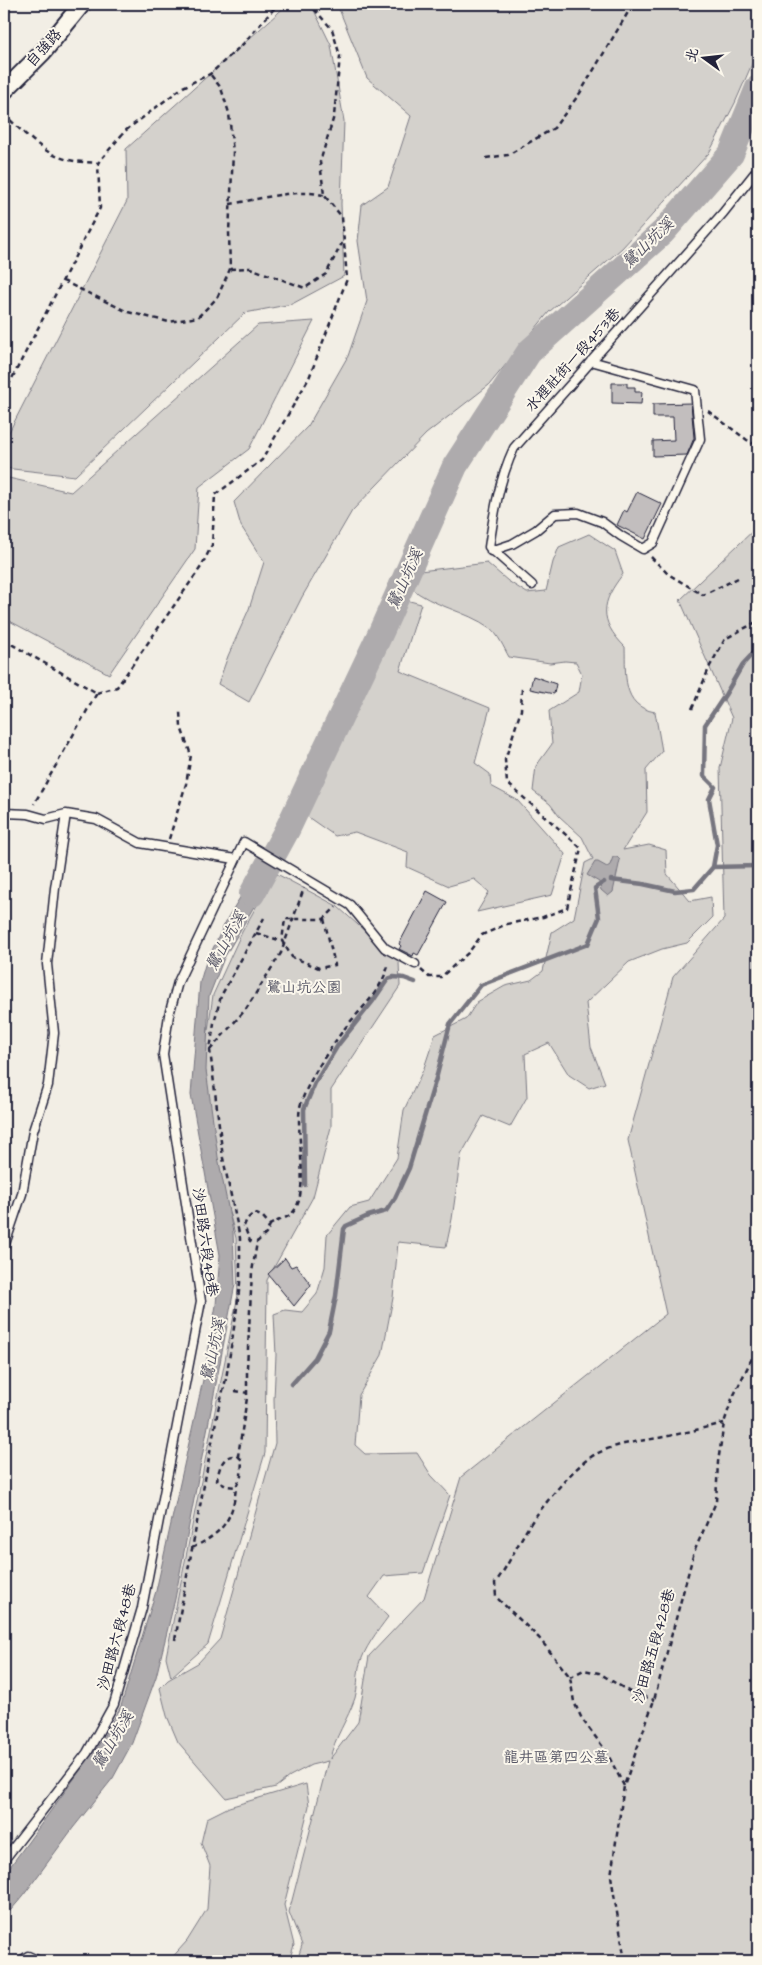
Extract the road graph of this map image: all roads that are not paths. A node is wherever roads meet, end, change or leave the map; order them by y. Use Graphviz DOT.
graph roads {
  1 [pos="82,4"];
  2 [pos="4,91"];
  3 [pos="758,169"];
  4 [pos="591,361"];
  5 [pos="491,551"];
  6 [pos="532,585"];
  7 [pos="4,813"];
  8 [pos="66,814"];
  9 [pos="235,858"];
  10 [pos="415,964"];
  11 [pos="4,1247"];
  12 [pos="4,1860"];
  13 [pos="21,1961"];
  14 [pos="39,1961"];
  1 -- 2 [label="street, 自強路"];
  3 -- 4 [label="lane, 水裡社街一段453巷"];
  4 -- 5 [label="lane, 水裡社街一段453巷"];
  4 -- 5 [label="lane"];
  5 -- 6 [label="lane"];
  7 -- 8 [label="lane"];
  8 -- 9 [label="lane"];
  8 -- 11 [label="lane"];
  9 -- 10 [label="lane, 沙田路六段48巷"];
  9 -- 12 [label="lane, 沙田路六段48巷"];
  13 -- 14 [label="lane"];
}
